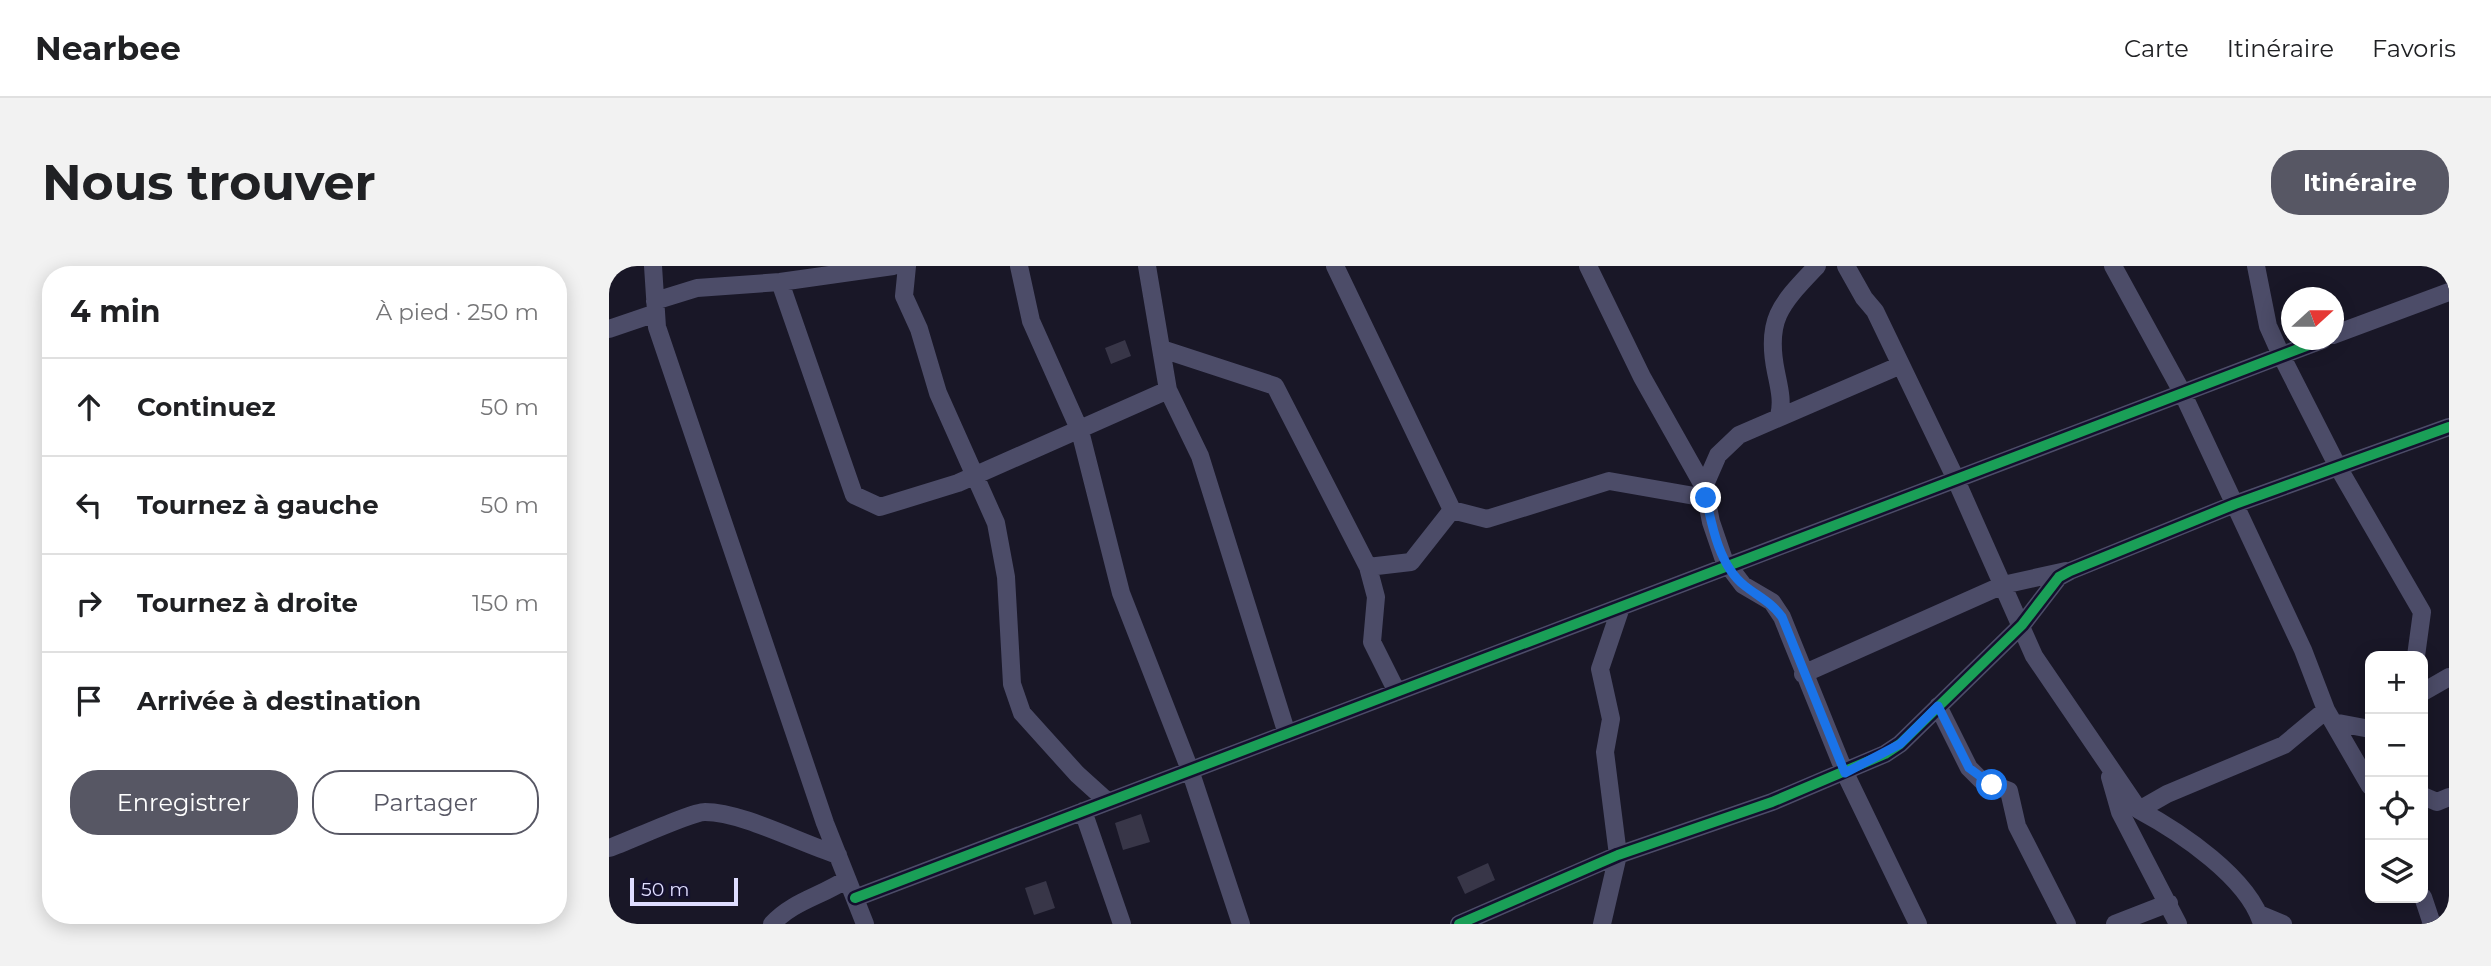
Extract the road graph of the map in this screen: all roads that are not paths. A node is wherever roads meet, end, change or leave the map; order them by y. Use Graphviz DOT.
graph roads {
  1 [pos="653,266"];
  2 [pos="893,266"];
  3 [pos="907,266"];
  4 [pos="1019,266"];
  5 [pos="1147,266"];
  6 [pos="1335,266"];
  7 [pos="1588,266"];
  8 [pos="1817,266"];
  9 [pos="1846,266"];
  10 [pos="2113,266"];
  11 [pos="2256,266"];
  12 [pos="780,282"];
  13 [pos="2449,292"];
  14 [pos="655,307"];
  15 [pos="609,329"];
  16 [pos="2344,331"];
  17 [pos="1162,349"];
  18 [pos="2295,350"];
  19 [pos="2281,355"];
  20 [pos="1901,365"];
  21 [pos="1168,390"];
  22 [pos="2182,392"];
  23 [pos="1779,416"];
  24 [pos="1080,431"];
  25 [pos="2445,431"];
  26 [pos="2338,467"];
  27 [pos="976,475"];
  28 [pos="1956,480"];
  29 [pos="1705,492"];
  30 [pos="2235,505"];
  31 [pos="1452,510"];
  32 [pos="1729,566"];
  33 [pos="1368,567"];
  34 [pos="2070,571"];
  35 [pos="2003,585"];
  36 [pos="1621,607"];
  37 [pos="2022,625"];
  38 [pos="2417,651"];
  39 [pos="1803,674"];
  40 [pos="2449,677"];
  41 [pos="2428,689"];
  42 [pos="1397,692"];
  43 [pos="1938,706"];
  44 [pos="2330,716"];
  45 [pos="2365,727"];
  46 [pos="1287,734"];
  47 [pos="2353,757"];
  48 [pos="2105,760"];
  49 [pos="2365,764"];
  50 [pos="1190,770"];
  51 [pos="1845,773"];
  52 [pos="2365,777"];
  53 [pos="2449,797"];
  54 [pos="2428,798"];
  55 [pos="1108,802"];
  56 [pos="2139,810"];
  57 [pos="1083,811"];
  58 [pos="609,848"];
  59 [pos="838,855"];
  60 [pos="1618,855"];
  61 [pos="847,879"];
  62 [pos="855,898"];
  63 [pos="2169,902"];
  64 [pos="2425,903"];
  65 [pos="2261,919"];
  66 [pos="772,924"];
  67 [pos="865,924"];
  68 [pos="1122,924"];
  69 [pos="1241,924"];
  70 [pos="1459,924"];
  71 [pos="1602,924"];
  72 [pos="1918,924"];
  73 [pos="2067,924"];
  74 [pos="2115,924"];
  75 [pos="2178,924"];
  76 [pos="2283,924"];
  77 [pos="2432,924"];
  1 -- 14 [label="street"];
  2 -- 12 [label="street"];
  3 -- 27 [label="street"];
  4 -- 24 [label="street"];
  5 -- 17 [label="street"];
  6 -- 31 [label="street"];
  7 -- 29 [label="street"];
  8 -- 23 [label="street"];
  9 -- 20 [label="street"];
  10 -- 22 [label="street"];
  11 -- 19 [label="street"];
  12 -- 14 [label="street"];
  12 -- 27 [label="street"];
  13 -- 16 [label="street"];
  14 -- 15 [label="street"];
  14 -- 59 [label="street"];
  17 -- 21 [label="street"];
  17 -- 33 [label="street"];
  18 -- 19 [label="street"];
  19 -- 22 [label="street"];
  19 -- 26 [label="street"];
  20 -- 23 [label="street"];
  20 -- 28 [label="street"];
  21 -- 24 [label="street"];
  21 -- 46 [label="street"];
  22 -- 28 [label="street"];
  22 -- 30 [label="street"];
  23 -- 29 [label="street"];
  24 -- 27 [label="street"];
  24 -- 50 [label="street"];
  25 -- 26 [label="street"];
  26 -- 30 [label="street"];
  26 -- 38 [label="street"];
  27 -- 55 [label="street"];
  28 -- 32 [label="street"];
  28 -- 35 [label="street"];
  29 -- 31 [label="street"];
  29 -- 32 [label="street"];
  30 -- 34 [label="street"];
  30 -- 44 [label="street"];
  31 -- 33 [label="street"];
  32 -- 36 [label="street"];
  32 -- 39 [label="street"];
  33 -- 42 [label="street"];
  34 -- 35 [label="street"];
  34 -- 37 [label="street"];
  35 -- 37 [label="street"];
  35 -- 39 [label="street"];
  36 -- 42 [label="street"];
  36 -- 60 [label="street"];
  37 -- 43 [label="street"];
  37 -- 48 [label="street"];
  39 -- 51 [label="street"];
  40 -- 41 [label="street"];
  42 -- 46 [label="street"];
  43 -- 51 [label="street"];
  43 -- 73 [label="street"];
  44 -- 45 [label="street"];
  44 -- 47 [label="street"];
  44 -- 56 [label="street"];
  46 -- 50 [label="street"];
  47 -- 49 [label="street"];
  47 -- 52 [label="street"];
  48 -- 56 [label="street"];
  48 -- 63 [label="street"];
  50 -- 55 [label="street"];
  50 -- 69 [label="street"];
  51 -- 60 [label="street"];
  51 -- 72 [label="street"];
  53 -- 54 [label="street"];
  55 -- 57 [label="street"];
  56 -- 65 [label="street"];
  57 -- 62 [label="street"];
  57 -- 68 [label="street"];
  58 -- 59 [label="street"];
  59 -- 61 [label="street"];
  60 -- 70 [label="street"];
  60 -- 71 [label="street"];
  61 -- 62 [label="street"];
  61 -- 66 [label="street"];
  62 -- 67 [label="street"];
  63 -- 74 [label="street"];
  63 -- 75 [label="street"];
  64 -- 77 [label="street"];
  65 -- 76 [label="street"];
}
